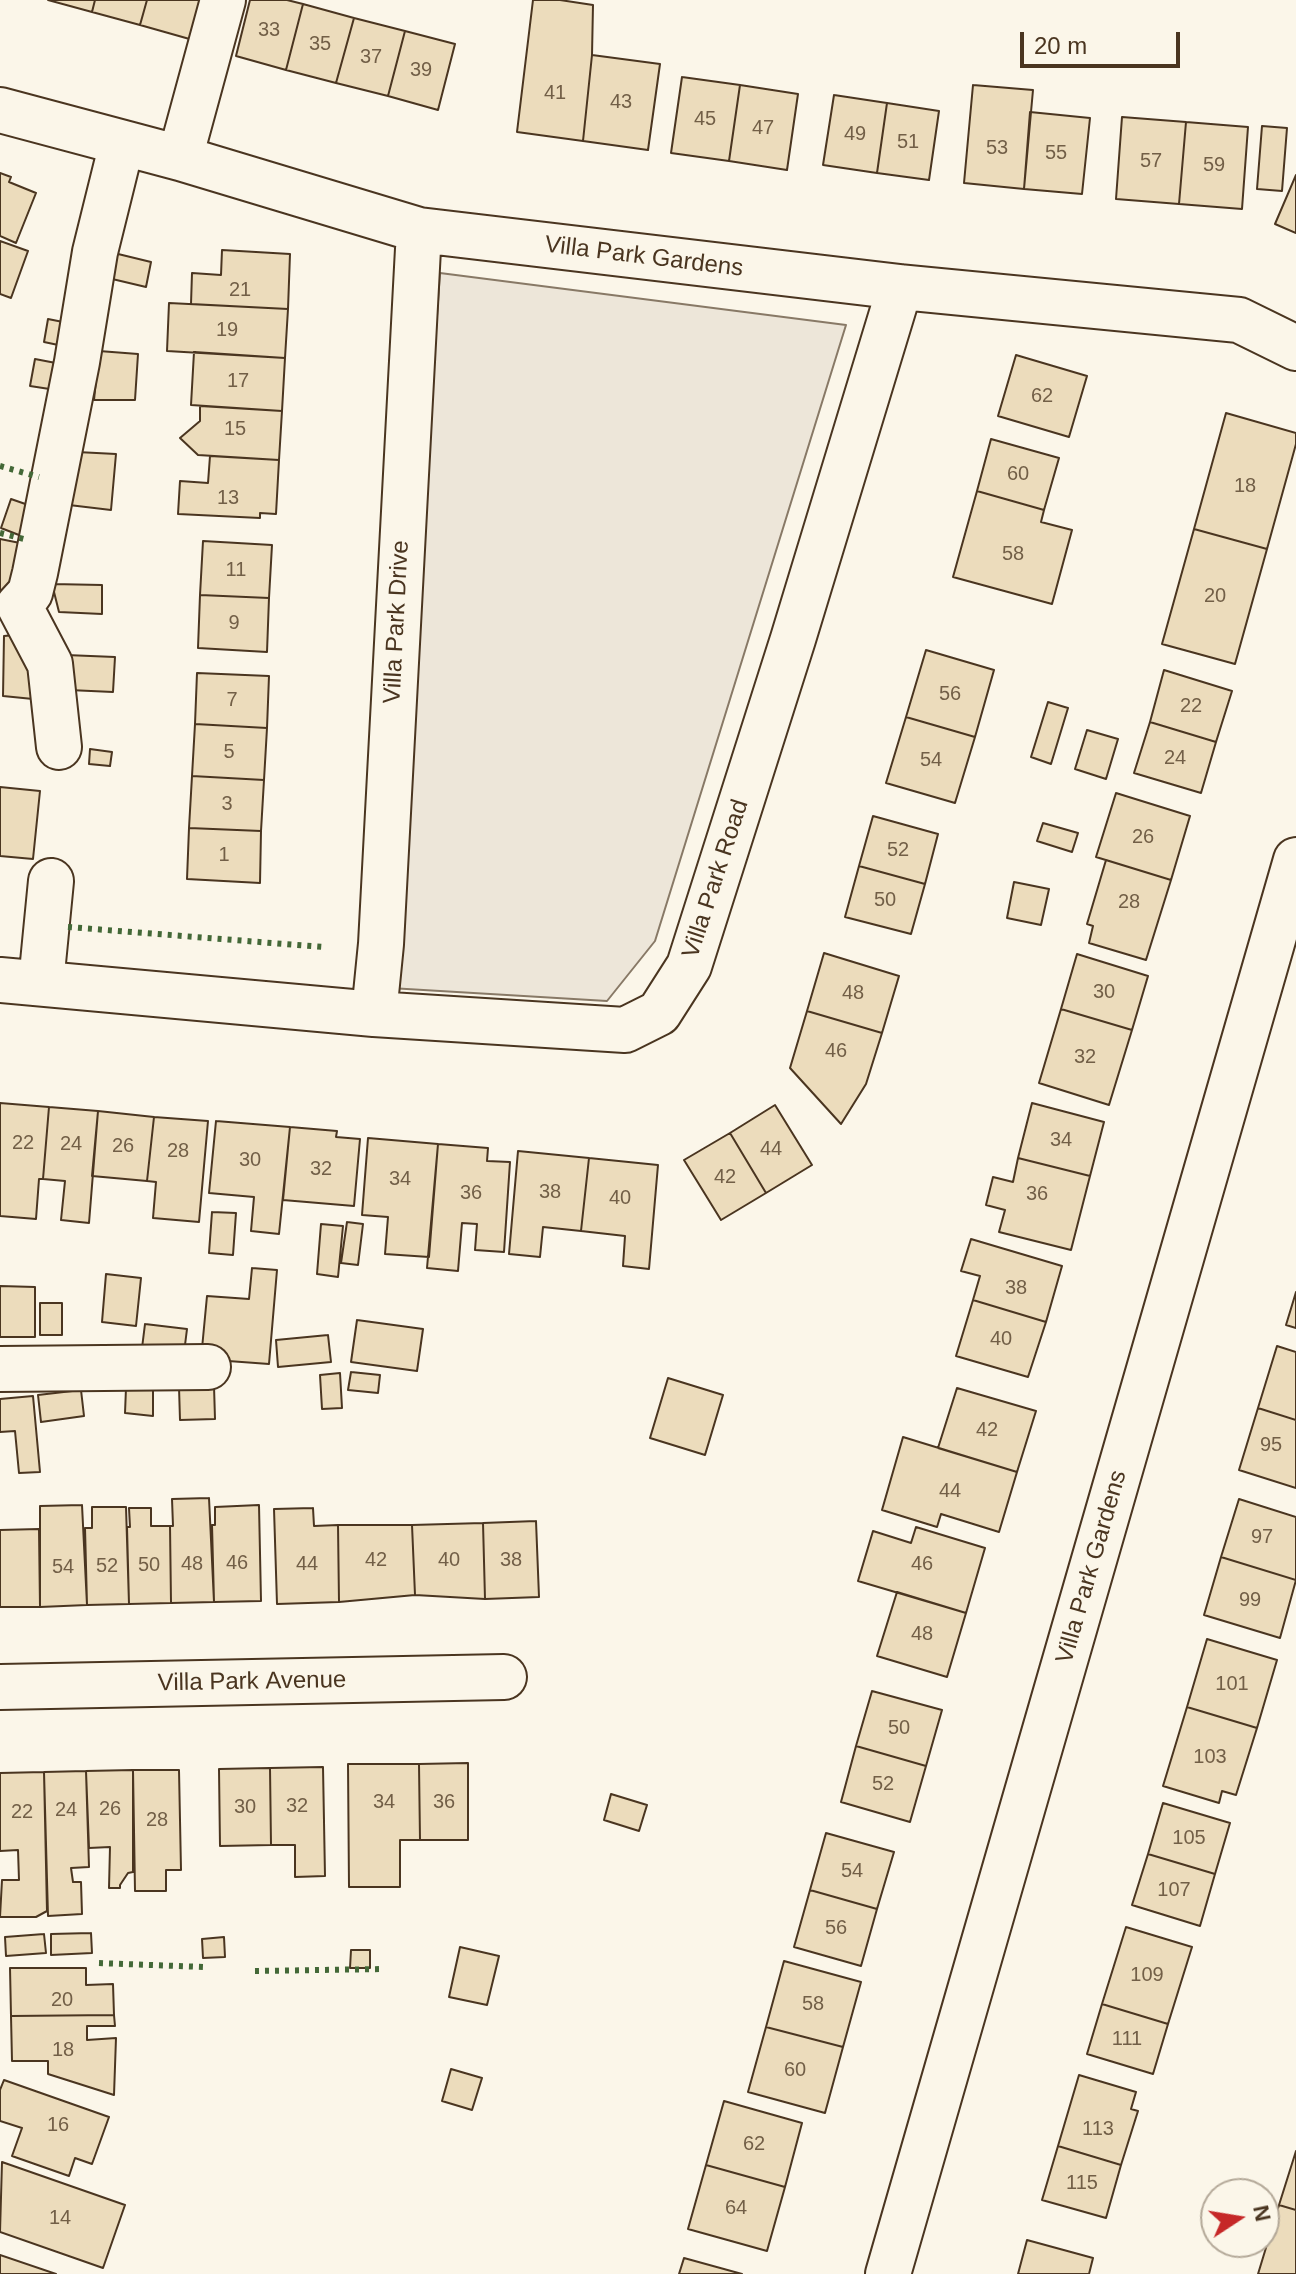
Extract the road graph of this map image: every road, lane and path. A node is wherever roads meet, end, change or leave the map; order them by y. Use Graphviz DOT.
graph roads {
  1 [pos="223,0"];
  2 [pos="0,110"];
  3 [pos="122,143"];
  4 [pos="180,158"];
  5 [pos="419,230"];
  6 [pos="900,287"];
  7 [pos="1296,348"];
  8 [pos="10,608"];
  9 [pos="59,747"];
  10 [pos="1296,860"];
  11 [pos="51,881"];
  12 [pos="21,982"];
  13 [pos="374,1014"];
  14 [pos="208,1367"];
  15 [pos="0,1369"];
  16 [pos="504,1677"];
  17 [pos="0,1687"];
  18 [pos="888,2274"];
  1 -- 4 [label="street"];
  2 -- 3 [label="street, Villa Park Gardens"];
  3 -- 4 [label="street, Villa Park Gardens"];
  3 -- 8 [label="street"];
  4 -- 5 [label="street, Villa Park Gardens"];
  5 -- 6 [label="street, Villa Park Gardens"];
  5 -- 13 [label="street, Villa Park Drive"];
  6 -- 7 [label="street, Villa Park Gardens"];
  6 -- 13 [label="street, Villa Park Road"];
  8 -- 9 [label="street"];
  10 -- 18 [label="street, Villa Park Gardens"];
  11 -- 12 [label="street"];
  12 -- 13 [label="street, Villa Park Road"];
  14 -- 15 [label="street"];
  16 -- 17 [label="street, Villa Park Avenue"];
}
